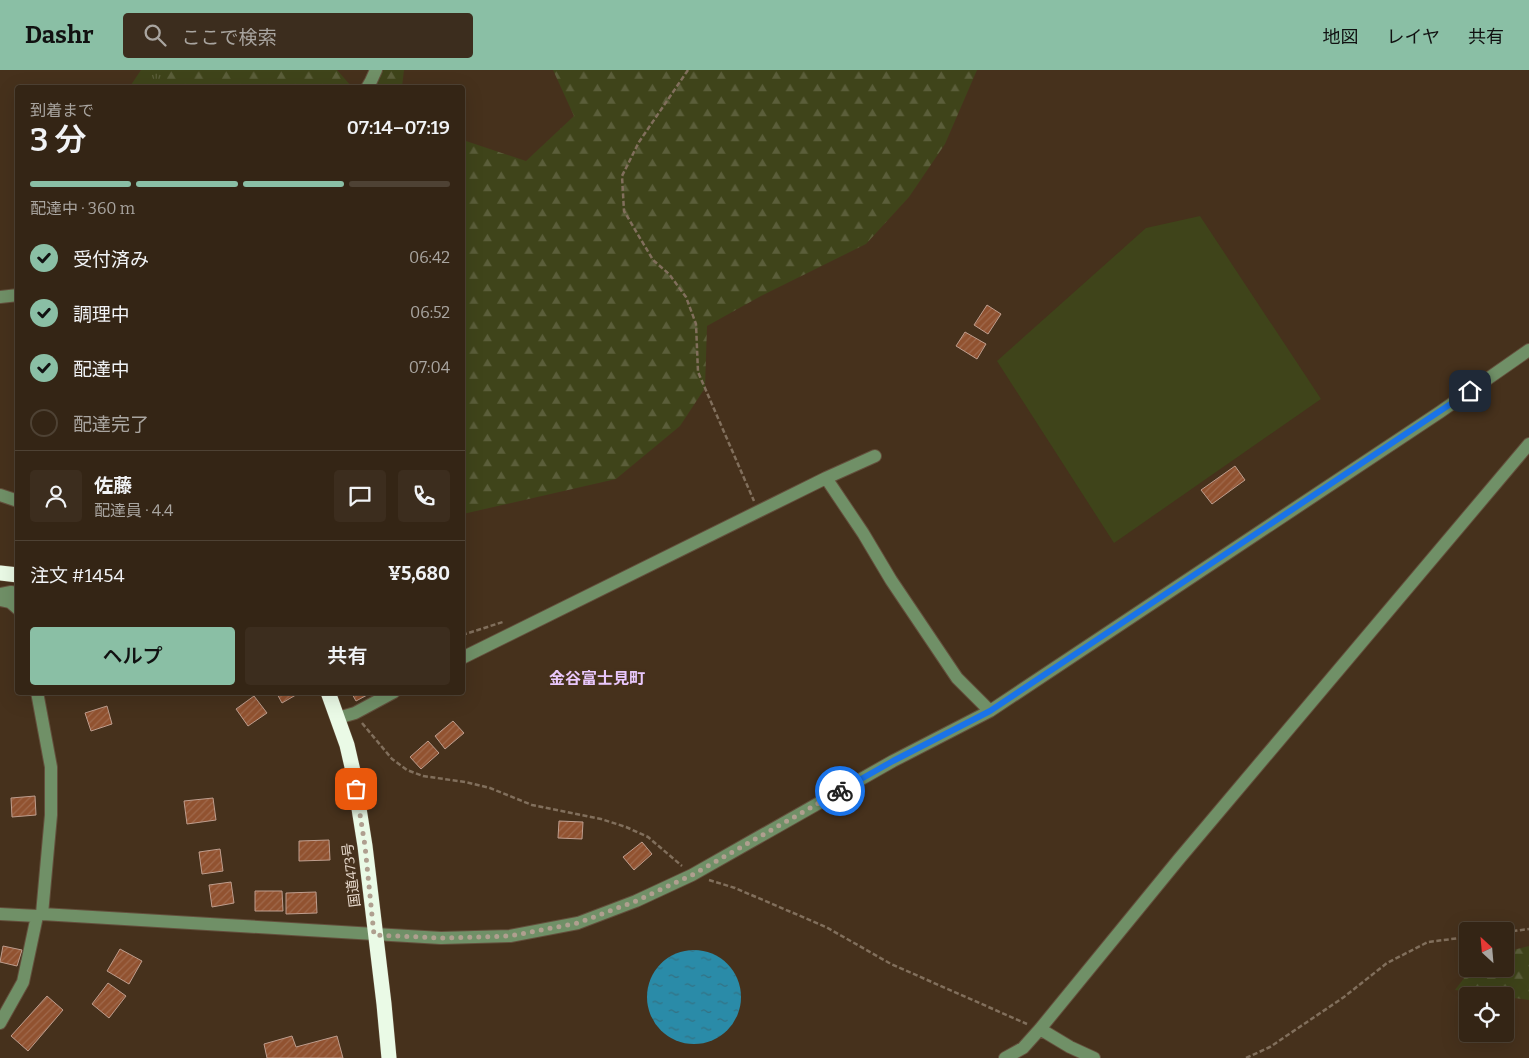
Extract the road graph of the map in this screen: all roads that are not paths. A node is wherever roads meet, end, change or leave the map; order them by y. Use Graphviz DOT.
graph roads {
  1 [pos="376,70"];
  2 [pos="368,85"];
  3 [pos="15,295"];
  4 [pos="0,297"];
  5 [pos="1529,350"];
  6 [pos="1529,444"];
  7 [pos="875,456"];
  8 [pos="826,478"];
  9 [pos="0,495"];
  10 [pos="15,500"];
  11 [pos="0,573"];
  12 [pos="15,575"];
  13 [pos="15,593"];
  14 [pos="0,594"];
  15 [pos="0,600"];
  16 [pos="15,606"];
  17 [pos="465,657"];
  18 [pos="38,695"];
  19 [pos="329,695"];
  20 [pos="388,695"];
  21 [pos="990,711"];
  22 [pos="338,718"];
  23 [pos="0,914"];
  24 [pos="40,915"];
  25 [pos="374,935"];
  26 [pos="0,1023"];
  27 [pos="1040,1029"];
  28 [pos="389,1058"];
  29 [pos="1004,1058"];
  30 [pos="1094,1058"];
  1 -- 2 [label="street"];
  3 -- 4 [label="street"];
  5 -- 21 [label="street"];
  6 -- 27 [label="street"];
  7 -- 8 [label="street"];
  8 -- 17 [label="street"];
  8 -- 21 [label="street"];
  9 -- 10 [label="street"];
  11 -- 12 [label="highway"];
  13 -- 14 [label="street"];
  15 -- 16 [label="street"];
  18 -- 24 [label="street"];
  19 -- 22 [label="highway, 国道473号"];
  20 -- 22 [label="street"];
  21 -- 25 [label="street"];
  22 -- 25 [label="highway, 国道473号"];
  23 -- 24 [label="street"];
  24 -- 25 [label="street"];
  24 -- 26 [label="street"];
  25 -- 28 [label="highway, 国道473号"];
  27 -- 29 [label="street"];
  27 -- 30 [label="street"];
}
